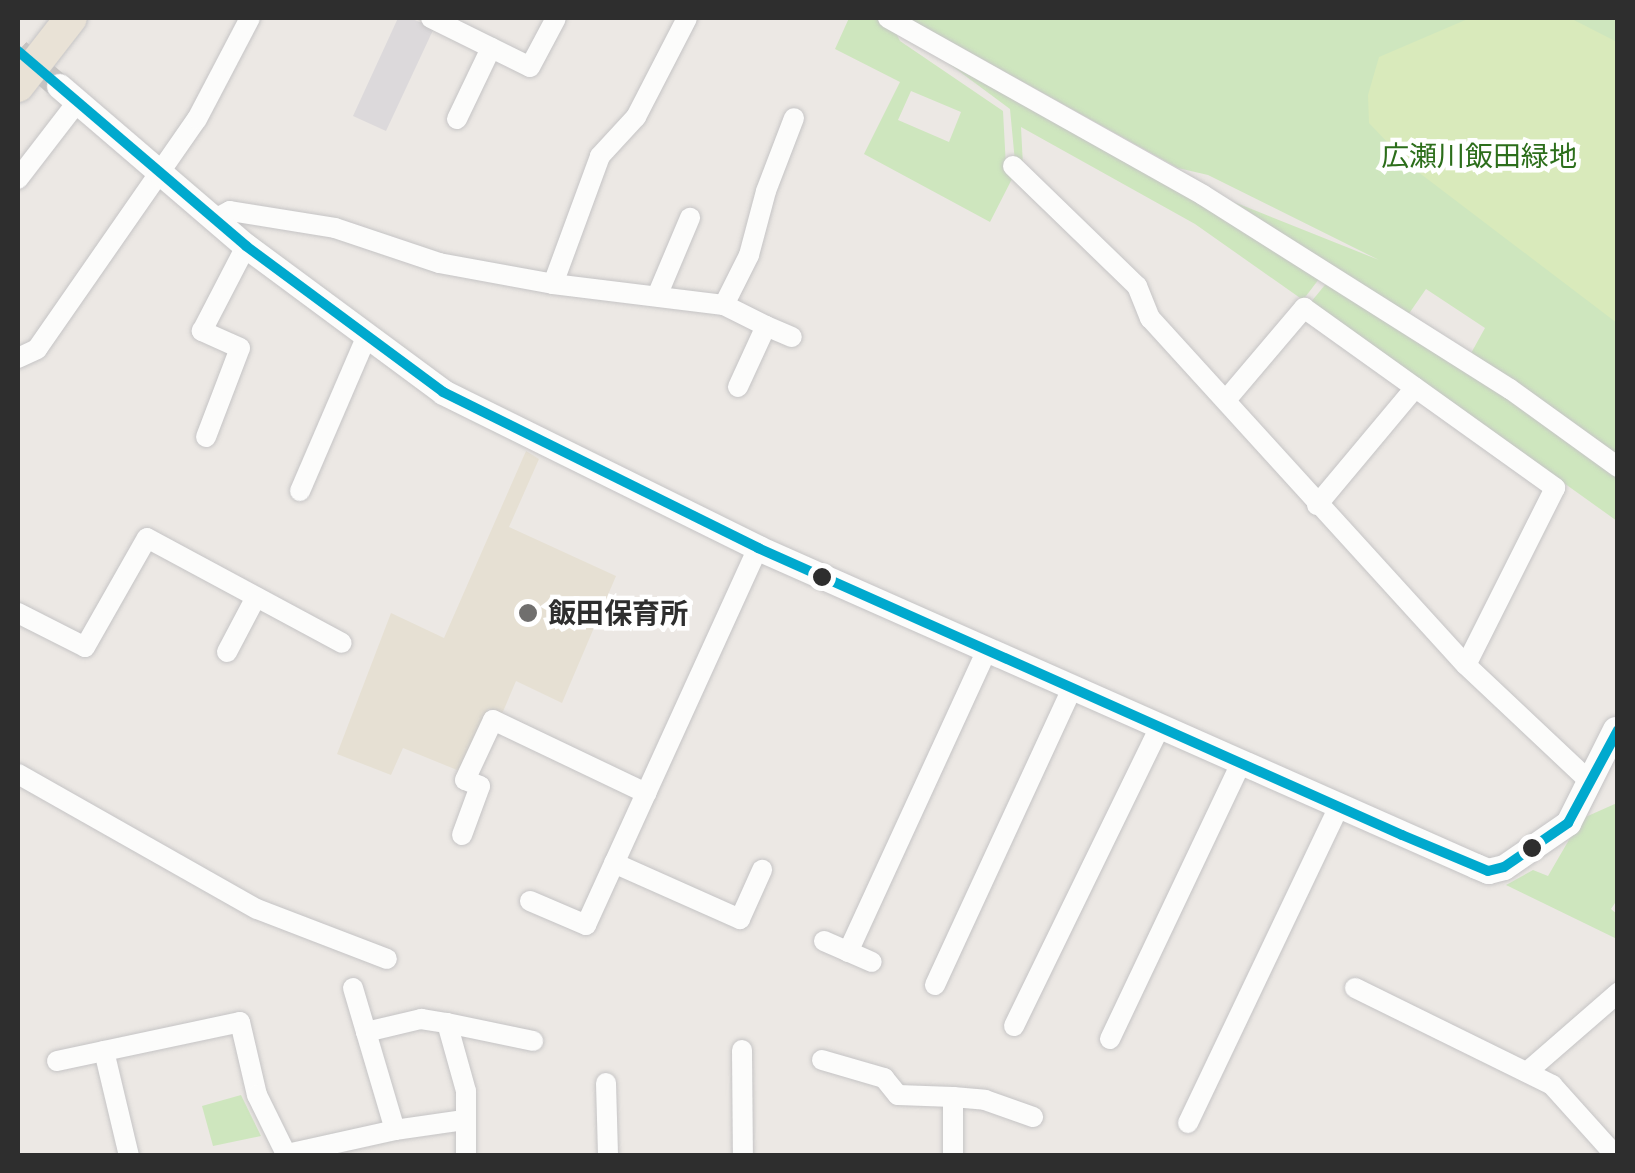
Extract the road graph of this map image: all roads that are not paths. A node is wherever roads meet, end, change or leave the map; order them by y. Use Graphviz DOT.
graph roads {
  1 [pos="71,18"];
  2 [pos="250,18"];
  3 [pos="431,18"];
  4 [pos="556,18"];
  5 [pos="687,18"];
  6 [pos="888,18"];
  7 [pos="491,48"];
  8 [pos="18,86"];
  9 [pos="68,93"];
  10 [pos="794,118"];
  11 [pos="458,119"];
  12 [pos="1014,166"];
  13 [pos="158,171"];
  14 [pos="18,179"];
  15 [pos="690,218"];
  16 [pos="213,220"];
  17 [pos="246,246"];
  18 [pos="553,284"];
  19 [pos="658,296"];
  20 [pos="724,305"];
  21 [pos="766,326"];
  22 [pos="792,337"];
  23 [pos="366,338"];
  24 [pos="18,358"];
  25 [pos="738,387"];
  26 [pos="1415,388"];
  27 [pos="1226,400"];
  28 [pos="206,437"];
  29 [pos="1618,467"];
  30 [pos="300,491"];
  31 [pos="1317,504"];
  32 [pos="758,548"];
  33 [pos="256,597"];
  34 [pos="18,614"];
  35 [pos="342,643"];
  36 [pos="987,650"];
  37 [pos="228,652"];
  38 [pos="1466,664"];
  39 [pos="1072,688"];
  40 [pos="1160,727"];
  41 [pos="1616,729"];
  42 [pos="1241,764"];
  43 [pos="18,774"];
  44 [pos="1590,782"];
  45 [pos="646,793"];
  46 [pos="1339,808"];
  47 [pos="462,835"];
  48 [pos="614,863"];
  49 [pos="762,870"];
  50 [pos="530,902"];
  51 [pos="824,940"];
  52 [pos="848,952"];
  53 [pos="387,959"];
  54 [pos="872,962"];
  55 [pos="935,986"];
  56 [pos="353,988"];
  57 [pos="1355,988"];
  58 [pos="1618,993"];
  59 [pos="448,1024"];
  60 [pos="1014,1026"];
  61 [pos="366,1032"];
  62 [pos="1110,1040"];
  63 [pos="534,1042"];
  64 [pos="742,1050"];
  65 [pos="104,1051"];
  66 [pos="822,1060"];
  67 [pos="58,1061"];
  68 [pos="1527,1072"];
  69 [pos="606,1083"];
  70 [pos="954,1096"];
  71 [pos="1033,1117"];
  72 [pos="464,1120"];
  73 [pos="1188,1123"];
  74 [pos="395,1130"];
  75 [pos="287,1155"];
  76 [pos="129,1156"];
  77 [pos="466,1156"];
  78 [pos="608,1156"];
  79 [pos="743,1156"];
  80 [pos="953,1156"];
  81 [pos="1616,1156"];
  1 -- 8 [label="highway"];
  2 -- 13 [label="street"];
  3 -- 7 [label="street"];
  4 -- 7 [label="street"];
  5 -- 18 [label="street"];
  6 -- 29 [label="street"];
  7 -- 11 [label="street"];
  9 -- 13 [label="street"];
  9 -- 14 [label="street"];
  10 -- 20 [label="street"];
  12 -- 27 [label="street"];
  13 -- 16 [label="street"];
  13 -- 24 [label="street"];
  15 -- 19 [label="street"];
  16 -- 17 [label="street"];
  16 -- 18 [label="street"];
  17 -- 23 [label="street"];
  17 -- 28 [label="street"];
  18 -- 19 [label="street"];
  19 -- 20 [label="street"];
  20 -- 21 [label="street"];
  21 -- 22 [label="street"];
  21 -- 25 [label="street"];
  23 -- 30 [label="street"];
  23 -- 32 [label="street"];
  26 -- 27 [label="street"];
  26 -- 31 [label="street"];
  26 -- 38 [label="street"];
  27 -- 31 [label="street"];
  31 -- 38 [label="street"];
  32 -- 36 [label="street"];
  32 -- 45 [label="street"];
  33 -- 34 [label="street"];
  33 -- 35 [label="street"];
  33 -- 37 [label="street"];
  36 -- 39 [label="street"];
  36 -- 52 [label="street"];
  38 -- 44 [label="street"];
  39 -- 40 [label="street"];
  39 -- 55 [label="street"];
  40 -- 42 [label="street"];
  40 -- 60 [label="street"];
  41 -- 44 [label="street"];
  42 -- 46 [label="street"];
  42 -- 62 [label="street"];
  43 -- 53 [label="street"];
  44 -- 46 [label="street"];
  45 -- 47 [label="street"];
  45 -- 48 [label="street"];
  46 -- 73 [label="street"];
  48 -- 49 [label="street"];
  48 -- 50 [label="street"];
  51 -- 52 [label="street"];
  52 -- 54 [label="street"];
  56 -- 61 [label="street"];
  57 -- 68 [label="street"];
  58 -- 68 [label="street"];
  59 -- 61 [label="street"];
  59 -- 63 [label="street"];
  59 -- 72 [label="street"];
  61 -- 74 [label="street"];
  64 -- 79 [label="street"];
  65 -- 67 [label="street"];
  65 -- 75 [label="street"];
  65 -- 76 [label="street"];
  66 -- 70 [label="street"];
  68 -- 81 [label="street"];
  69 -- 78 [label="street"];
  70 -- 71 [label="street"];
  70 -- 80 [label="street"];
  72 -- 74 [label="street"];
  72 -- 77 [label="street"];
  74 -- 75 [label="street"];
}
